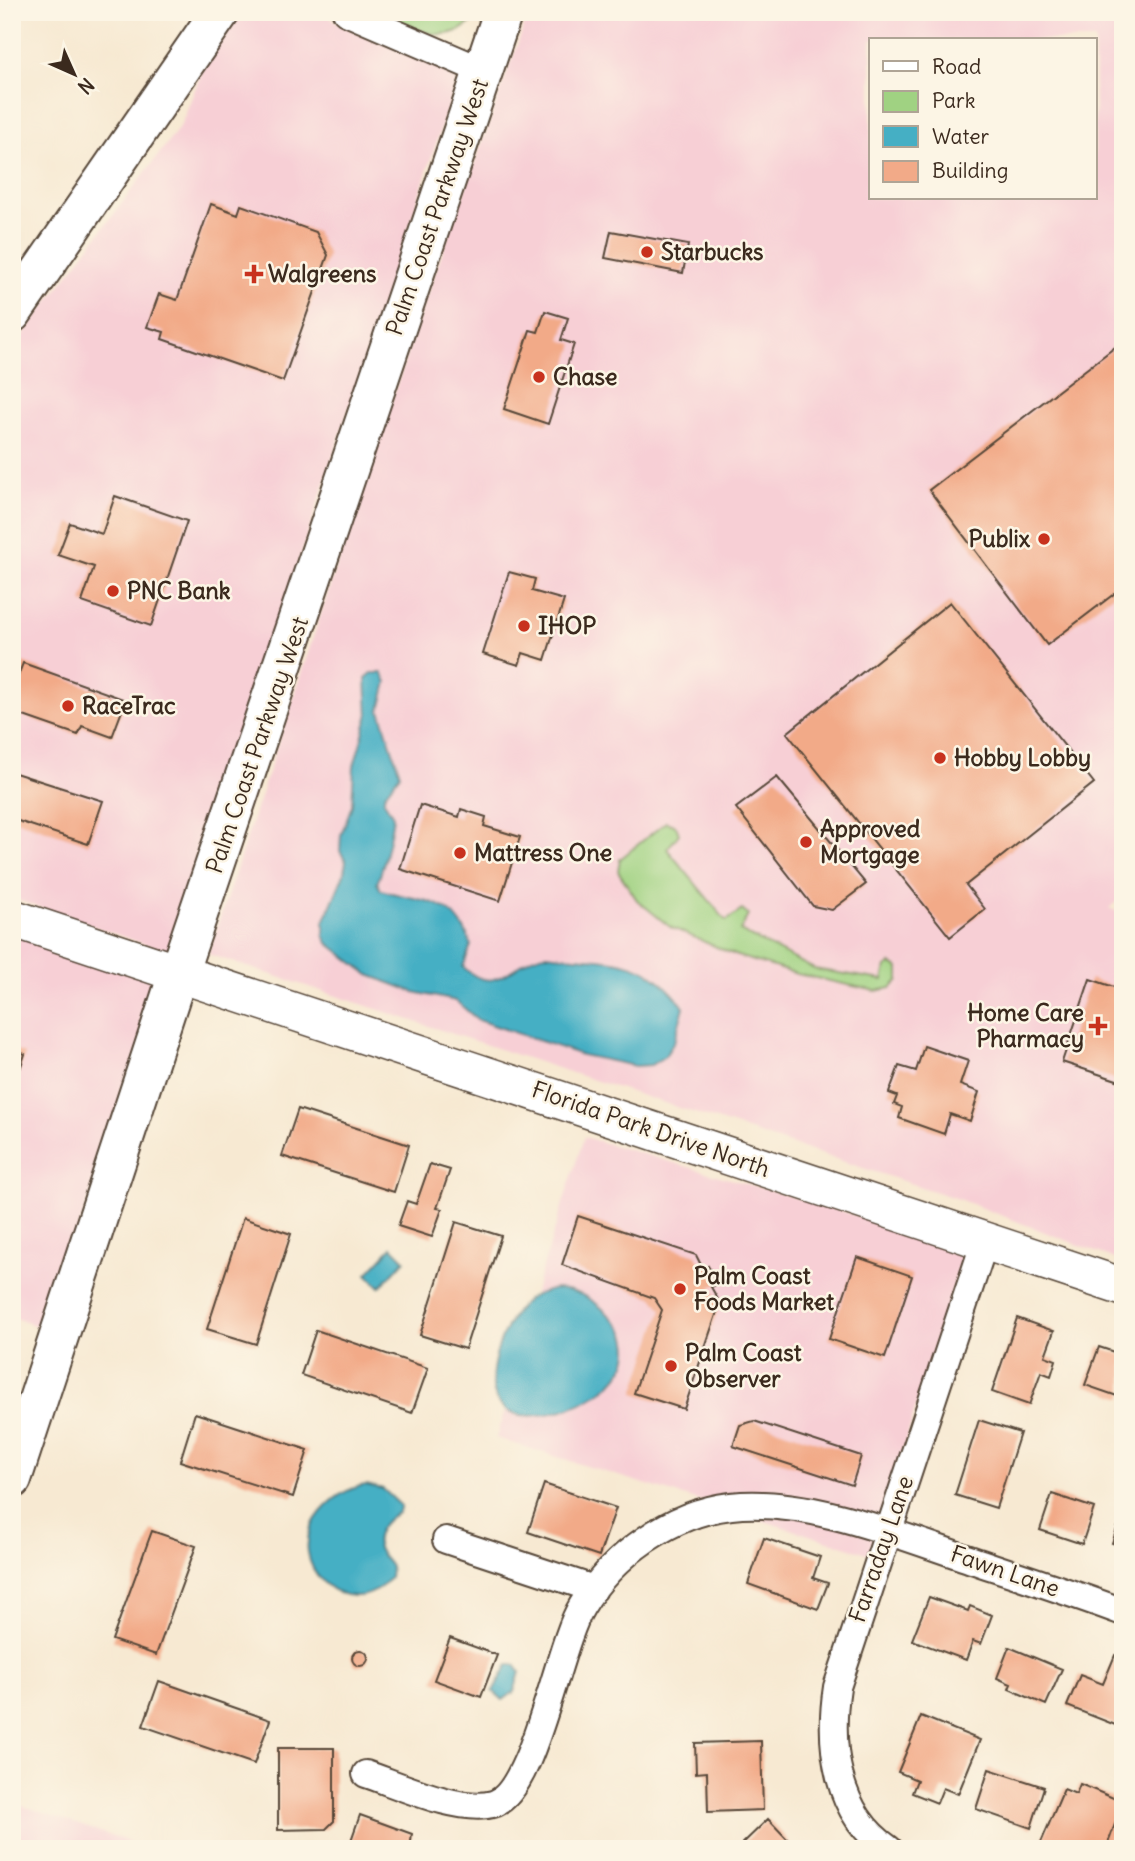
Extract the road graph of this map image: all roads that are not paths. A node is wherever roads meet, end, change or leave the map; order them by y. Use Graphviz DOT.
graph roads {
  1 [pos="220,12"];
  2 [pos="346,12"];
  3 [pos="503,12"];
  4 [pos="483,71"];
  5 [pos="12,313"];
  6 [pos="12,918"];
  7 [pos="179,971"];
  8 [pos="985,1241"];
  9 [pos="1123,1287"];
  10 [pos="12,1479"];
  11 [pos="887,1531"];
  12 [pos="446,1540"];
  13 [pos="594,1589"];
  14 [pos="1123,1612"];
  15 [pos="366,1774"];
  16 [pos="889,1849"];
  1 -- 5 [label="main road"];
  2 -- 4 [label="street"];
  3 -- 4 [label="main road, Palm Coast Parkway West"];
  4 -- 7 [label="main road, Palm Coast Parkway West"];
  6 -- 7 [label="street, Florida Park Drive North"];
  7 -- 8 [label="street, Florida Park Drive North"];
  7 -- 10 [label="main road, Palm Coast Parkway West"];
  8 -- 9 [label="street, Florida Park Drive North"];
  8 -- 11 [label="street, Farraday Lane"];
  11 -- 13 [label="street, Fawn Lane"];
  11 -- 14 [label="street, Fawn Lane"];
  11 -- 16 [label="street, Farraday Lane"];
  12 -- 13 [label="street"];
  13 -- 15 [label="street, Fawn Lane"];
}
